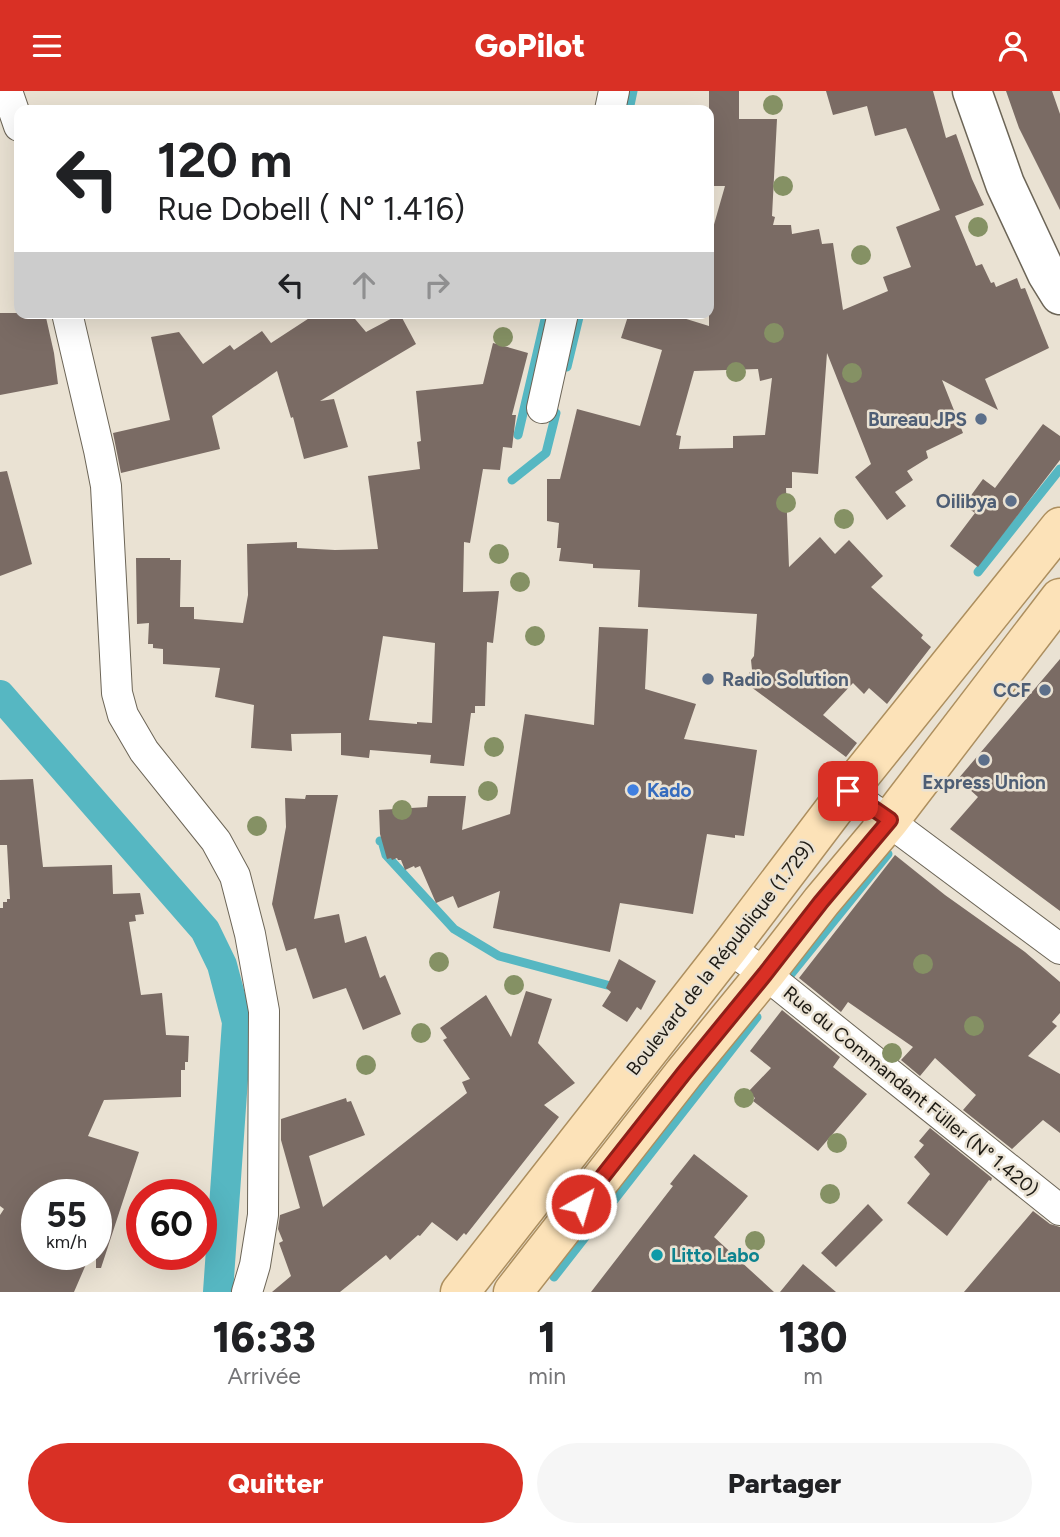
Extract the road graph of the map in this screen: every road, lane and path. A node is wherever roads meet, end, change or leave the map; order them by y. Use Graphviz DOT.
graph roads {
  1 [pos="7,91"];
  2 [pos="972,91"];
  3 [pos="14,111"];
  4 [pos="1060,295"];
  5 [pos="68,319"];
  6 [pos="562,319"];
  7 [pos="541,408"];
  8 [pos="1060,527"];
  9 [pos="1060,598"];
  10 [pos="848,791"];
  11 [pos="890,820"];
  12 [pos="729,948"];
  13 [pos="1060,949"];
  14 [pos="765,974"];
  15 [pos="1060,1210"];
  16 [pos="247,1292"];
  17 [pos="460,1292"];
  18 [pos="513,1292"];
  1 -- 3 [label="street"];
  2 -- 4 [label="main road"];
  5 -- 16 [label="street"];
  6 -- 7 [label="street"];
  8 -- 10 [label="main road, Boulevard de la République (1.729)"];
  9 -- 11 [label="main road"];
  10 -- 11 [label="street"];
  10 -- 12 [label="main road, Boulevard de la République (1.729)"];
  11 -- 13 [label="street"];
  11 -- 14 [label="main road"];
  12 -- 14 [label="street, Rue du Commandant Füller (N° 1.420)"];
  12 -- 17 [label="main road, Boulevard de la République (1.729)"];
  14 -- 15 [label="street, Rue du Commandant Füller (N° 1.420)"];
  14 -- 18 [label="main road"];
}
